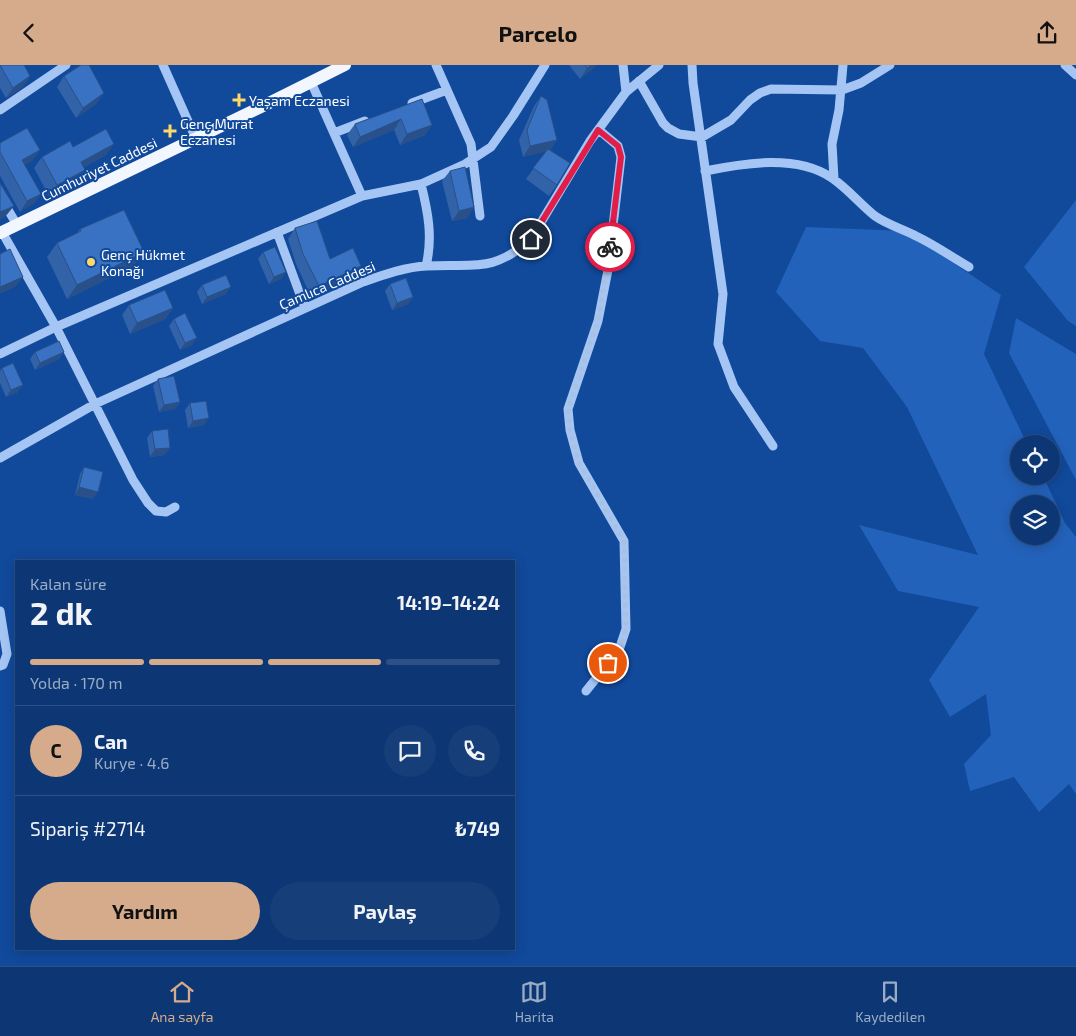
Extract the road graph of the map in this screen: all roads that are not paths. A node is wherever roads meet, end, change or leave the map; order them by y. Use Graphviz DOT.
graph roads {
  1 [pos="66,65"];
  2 [pos="163,65"];
  3 [pos="344,65"];
  4 [pos="436,65"];
  5 [pos="545,65"];
  6 [pos="622,65"];
  7 [pos="659,65"];
  8 [pos="692,65"];
  9 [pos="843,65"];
  10 [pos="890,65"];
  11 [pos="1065,65"];
  12 [pos="1076,75"];
  13 [pos="639,81"];
  14 [pos="311,82"];
  15 [pos="447,89"];
  16 [pos="842,90"];
  17 [pos="626,92"];
  18 [pos="404,106"];
  19 [pos="0,110"];
  20 [pos="377,116"];
  21 [pos="598,130"];
  22 [pos="334,133"];
  23 [pos="702,137"];
  24 [pos="196,139"];
  25 [pos="473,159"];
  26 [pos="705,171"];
  27 [pos="834,179"];
  28 [pos="420,184"];
  29 [pos="0,196"];
  30 [pos="362,196"];
  31 [pos="480,216"];
  32 [pos="17,225"];
  33 [pos="1,232"];
  34 [pos="277,232"];
  35 [pos="426,266"];
  36 [pos="969,267"];
  37 [pos="305,308"];
  38 [pos="56,327"];
  39 [pos="0,354"];
  40 [pos="95,403"];
  41 [pos="772,446"];
  42 [pos="0,458"];
  43 [pos="175,507"];
  44 [pos="0,611"];
  45 [pos="0,666"];
  46 [pos="586,691"];
  1 -- 19 [label="street"];
  2 -- 24 [label="street"];
  3 -- 14 [label="main road, Cumhuriyet Caddesi"];
  4 -- 15 [label="street"];
  5 -- 25 [label="street"];
  6 -- 17 [label="street"];
  7 -- 13 [label="street, Çamlıca Caddesi"];
  8 -- 23 [label="street"];
  9 -- 16 [label="street"];
  10 -- 16 [label="street"];
  11 -- 12 [label="street"];
  13 -- 17 [label="street, Çamlıca Caddesi"];
  13 -- 23 [label="street"];
  14 -- 22 [label="street"];
  14 -- 24 [label="main road, Cumhuriyet Caddesi"];
  15 -- 18 [label="street"];
  15 -- 25 [label="street"];
  16 -- 23 [label="street"];
  16 -- 27 [label="street"];
  17 -- 21 [label="street, Çamlıca Caddesi"];
  20 -- 22 [label="street"];
  21 -- 35 [label="street, Çamlıca Caddesi"];
  21 -- 46 [label="street"];
  22 -- 30 [label="street"];
  23 -- 26 [label="street"];
  24 -- 32 [label="main road, Cumhuriyet Caddesi"];
  25 -- 28 [label="street"];
  25 -- 31 [label="street"];
  26 -- 27 [label="street"];
  26 -- 41 [label="street"];
  27 -- 36 [label="street"];
  28 -- 30 [label="street"];
  28 -- 35 [label="street"];
  29 -- 32 [label="street"];
  30 -- 34 [label="street"];
  32 -- 33 [label="main road, Cumhuriyet Caddesi"];
  33 -- 38 [label="street"];
  34 -- 37 [label="street"];
  34 -- 38 [label="street"];
  35 -- 37 [label="street, Çamlıca Caddesi"];
  37 -- 40 [label="street, Çamlıca Caddesi"];
  38 -- 39 [label="street"];
  38 -- 40 [label="street"];
  40 -- 42 [label="street, Çamlıca Caddesi"];
  40 -- 43 [label="street"];
  44 -- 45 [label="street"];
}
